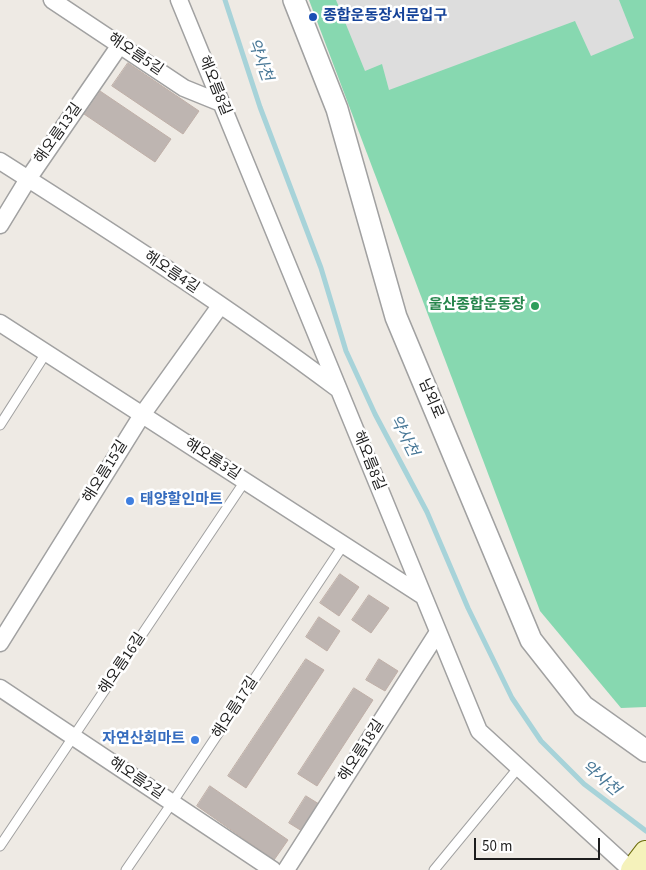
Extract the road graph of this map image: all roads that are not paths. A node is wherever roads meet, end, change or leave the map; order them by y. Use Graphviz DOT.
graph roads {
  1 [pos="52,0"];
  2 [pos="179,0"];
  3 [pos="294,0"];
  4 [pos="120,45"];
  5 [pos="221,103"];
  6 [pos="0,161"];
  7 [pos="28,179"];
  8 [pos="0,225"];
  9 [pos="220,306"];
  10 [pos="0,323"];
  11 [pos="46,353"];
  12 [pos="339,390"];
  13 [pos="142,415"];
  14 [pos="0,425"];
  15 [pos="245,481"];
  16 [pos="344,544"];
  17 [pos="423,596"];
  18 [pos="438,632"];
  19 [pos="0,643"];
  20 [pos="0,688"];
  21 [pos="74,738"];
  22 [pos="646,751"];
  23 [pos="519,767"];
  24 [pos="172,803"];
  25 [pos="0,846"];
  26 [pos="646,853"];
  27 [pos="126,870"];
  28 [pos="273,870"];
  29 [pos="286,870"];
  30 [pos="434,870"];
  31 [pos="632,870"];
  1 -- 4 [label="street, 해오름5길"];
  2 -- 5 [label="street, 해오름8길"];
  3 -- 22 [label="street, 남외로"];
  4 -- 5 [label="street, 해오름5길"];
  4 -- 7 [label="street, 해오름13길"];
  5 -- 12 [label="street, 해오름8길"];
  6 -- 7 [label="street, 해오름4길"];
  7 -- 8 [label="street, 해오름13길"];
  7 -- 9 [label="street, 해오름4길"];
  9 -- 12 [label="street, 해오름4길"];
  9 -- 13 [label="street, 해오름15길"];
  10 -- 11 [label="street, 해오름3길"];
  11 -- 13 [label="street, 해오름3길"];
  11 -- 14 [label="lane"];
  12 -- 17 [label="street, 해오름8길"];
  13 -- 15 [label="street, 해오름3길"];
  13 -- 19 [label="street, 해오름15길"];
  15 -- 16 [label="street, 해오름3길"];
  15 -- 21 [label="lane, 해오름16길"];
  16 -- 17 [label="street, 해오름3길"];
  16 -- 24 [label="lane, 해오름17길"];
  17 -- 18 [label="street, 해오름8길"];
  18 -- 23 [label="street, 해오름8길"];
  18 -- 29 [label="street, 해오름18길"];
  20 -- 21 [label="street, 해오름2길"];
  21 -- 24 [label="street, 해오름2길"];
  21 -- 25 [label="lane, 해오름16길"];
  23 -- 30 [label="lane"];
  23 -- 31 [label="street, 해오름8길"];
  24 -- 27 [label="lane, 해오름17길"];
  24 -- 28 [label="street, 해오름2길"];
  26 -- 31 [label="main road"];
}
